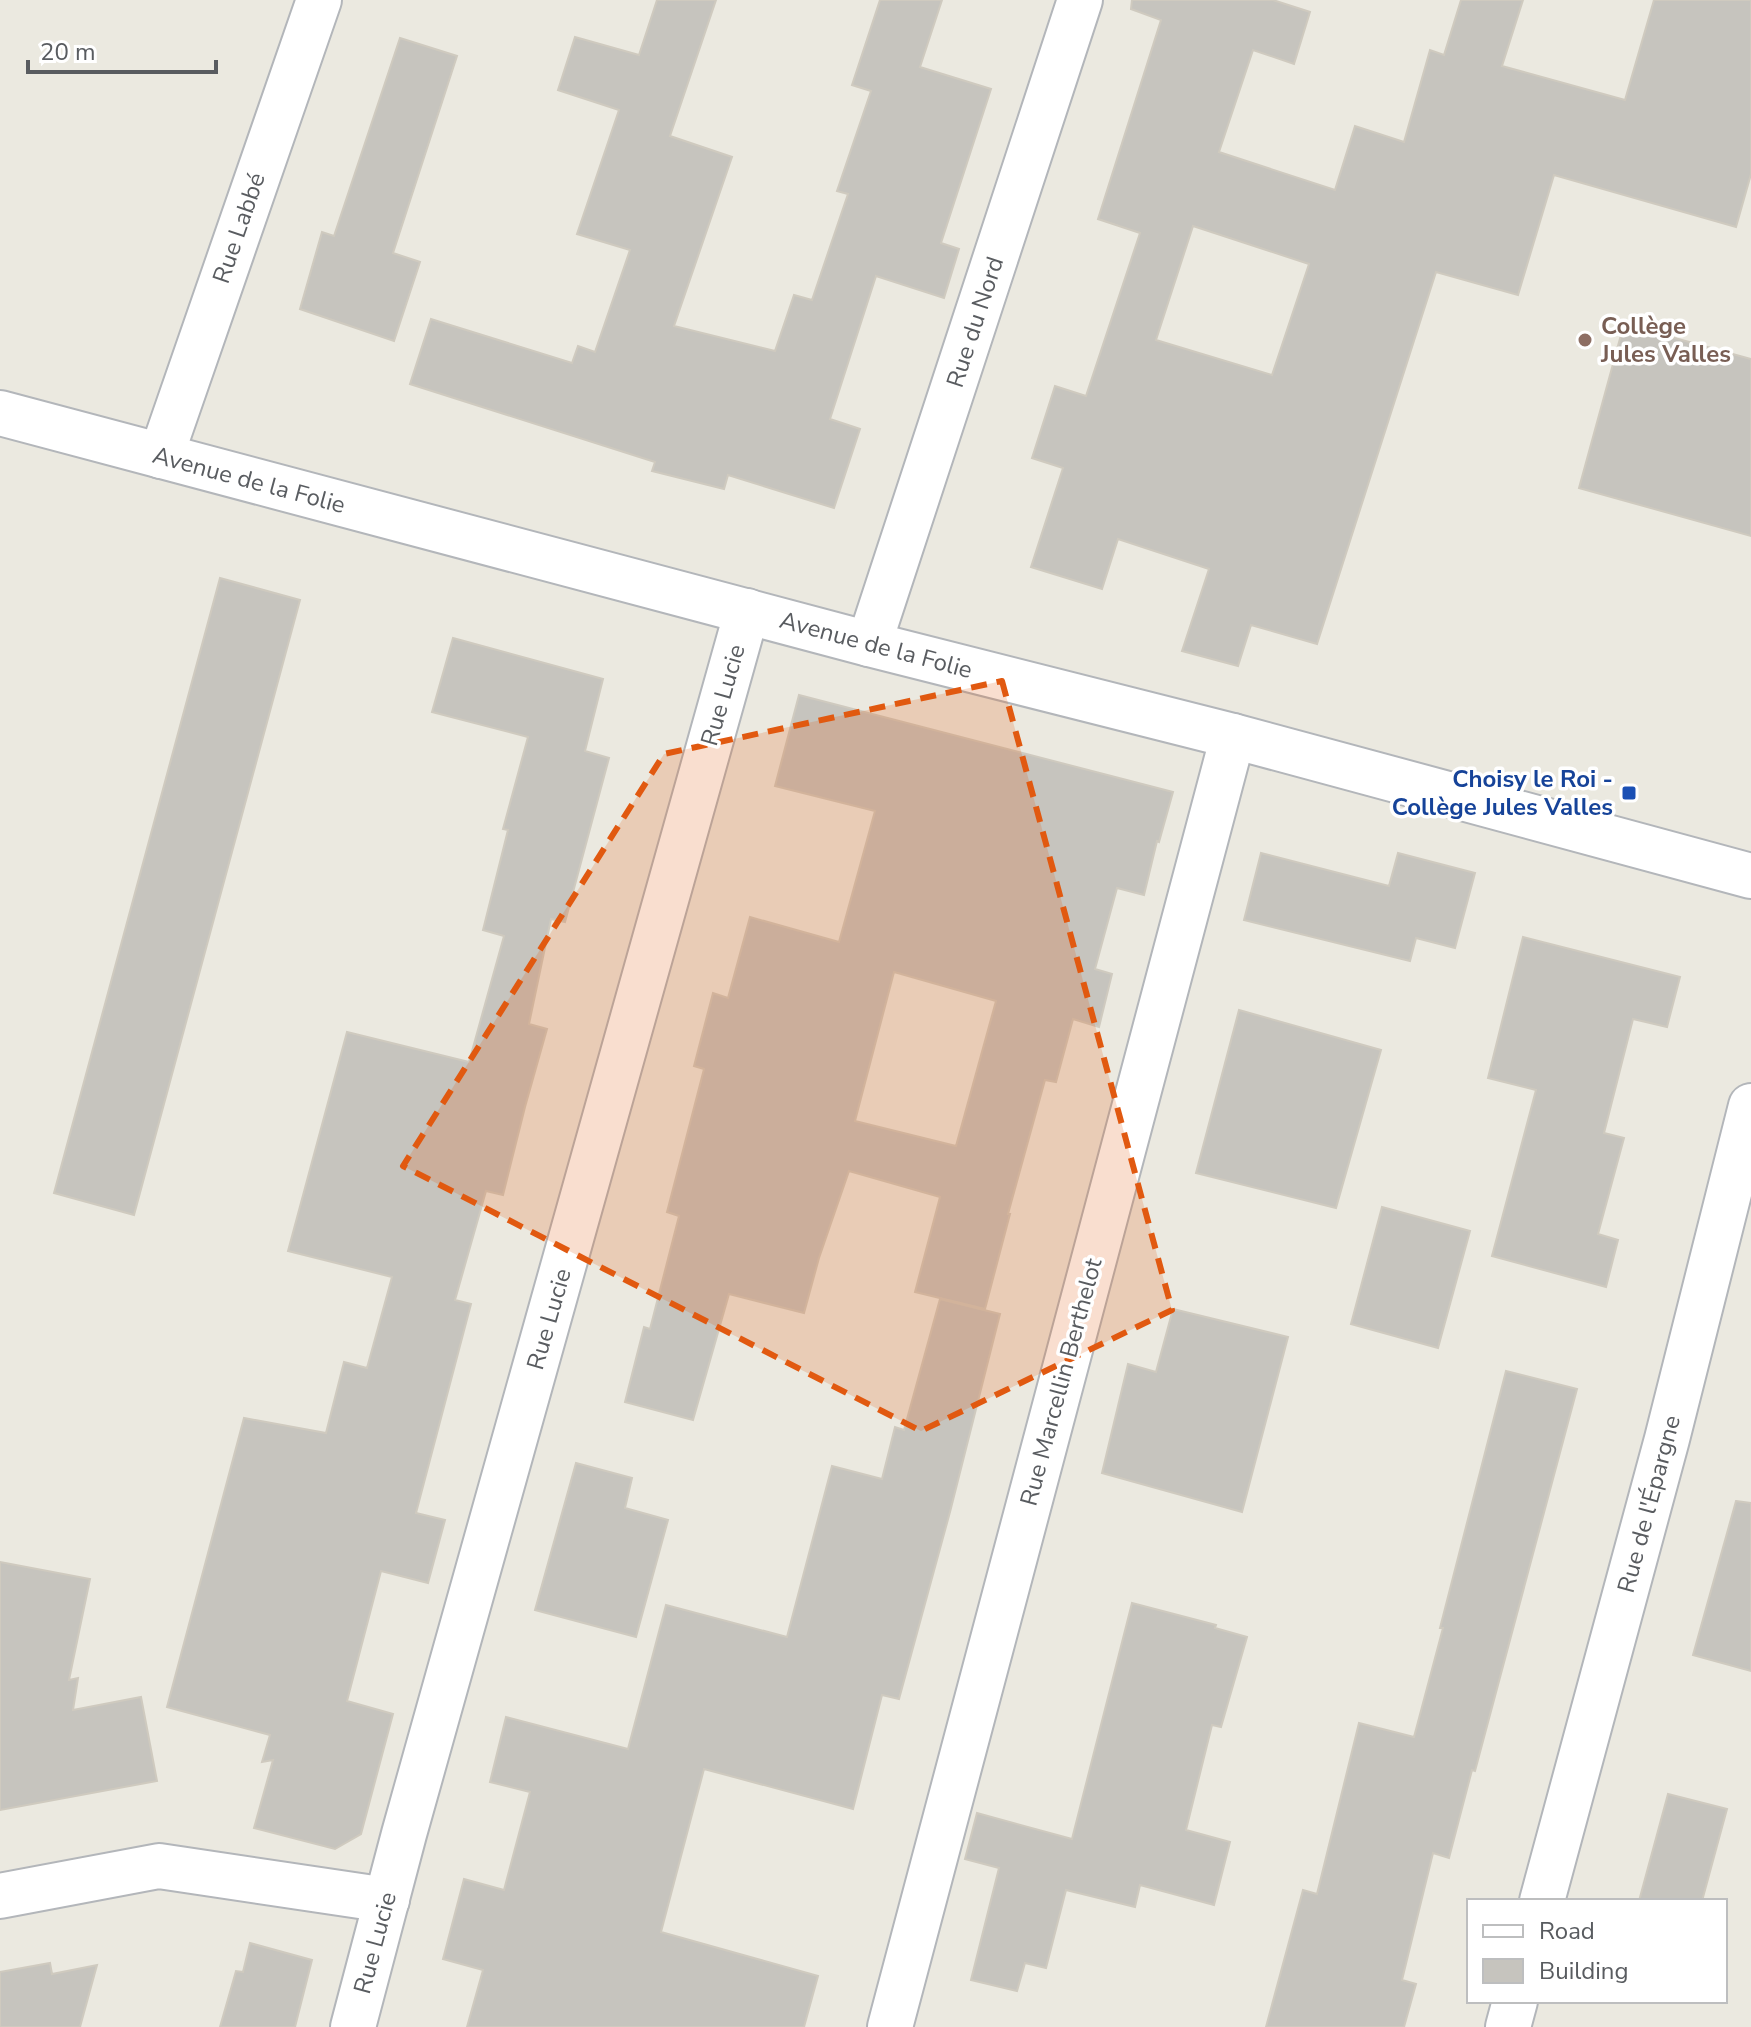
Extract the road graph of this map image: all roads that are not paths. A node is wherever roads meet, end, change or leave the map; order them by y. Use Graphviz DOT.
graph roads {
  1 [pos="319,0"];
  2 [pos="1080,0"];
  3 [pos="0,413"];
  4 [pos="161,456"];
  5 [pos="747,611"];
  6 [pos="869,644"];
  7 [pos="1233,736"];
  8 [pos="1751,876"];
  9 [pos="1751,1106"];
  10 [pos="0,1896"];
  11 [pos="1543,1899"];
  12 [pos="387,1900"];
  13 [pos="1514,2003"];
  14 [pos="353,2027"];
  15 [pos="890,2027"];
  16 [pos="1508,2027"];
  1 -- 4 [label="street, Rue Labbé"];
  2 -- 6 [label="street, Rue du Nord"];
  3 -- 4 [label="street, Avenue de la Folie"];
  4 -- 5 [label="street, Avenue de la Folie"];
  5 -- 6 [label="street, Avenue de la Folie"];
  5 -- 12 [label="street, Rue Lucie"];
  6 -- 7 [label="street, Avenue de la Folie"];
  7 -- 8 [label="street, Avenue de la Folie"];
  7 -- 15 [label="street, Rue Marcellin Berthelot"];
  9 -- 11 [label="street, Rue de l'Épargne"];
  10 -- 12 [label="street"];
  12 -- 14 [label="street, Rue Lucie"];
  13 -- 16 [label="street"];
}
